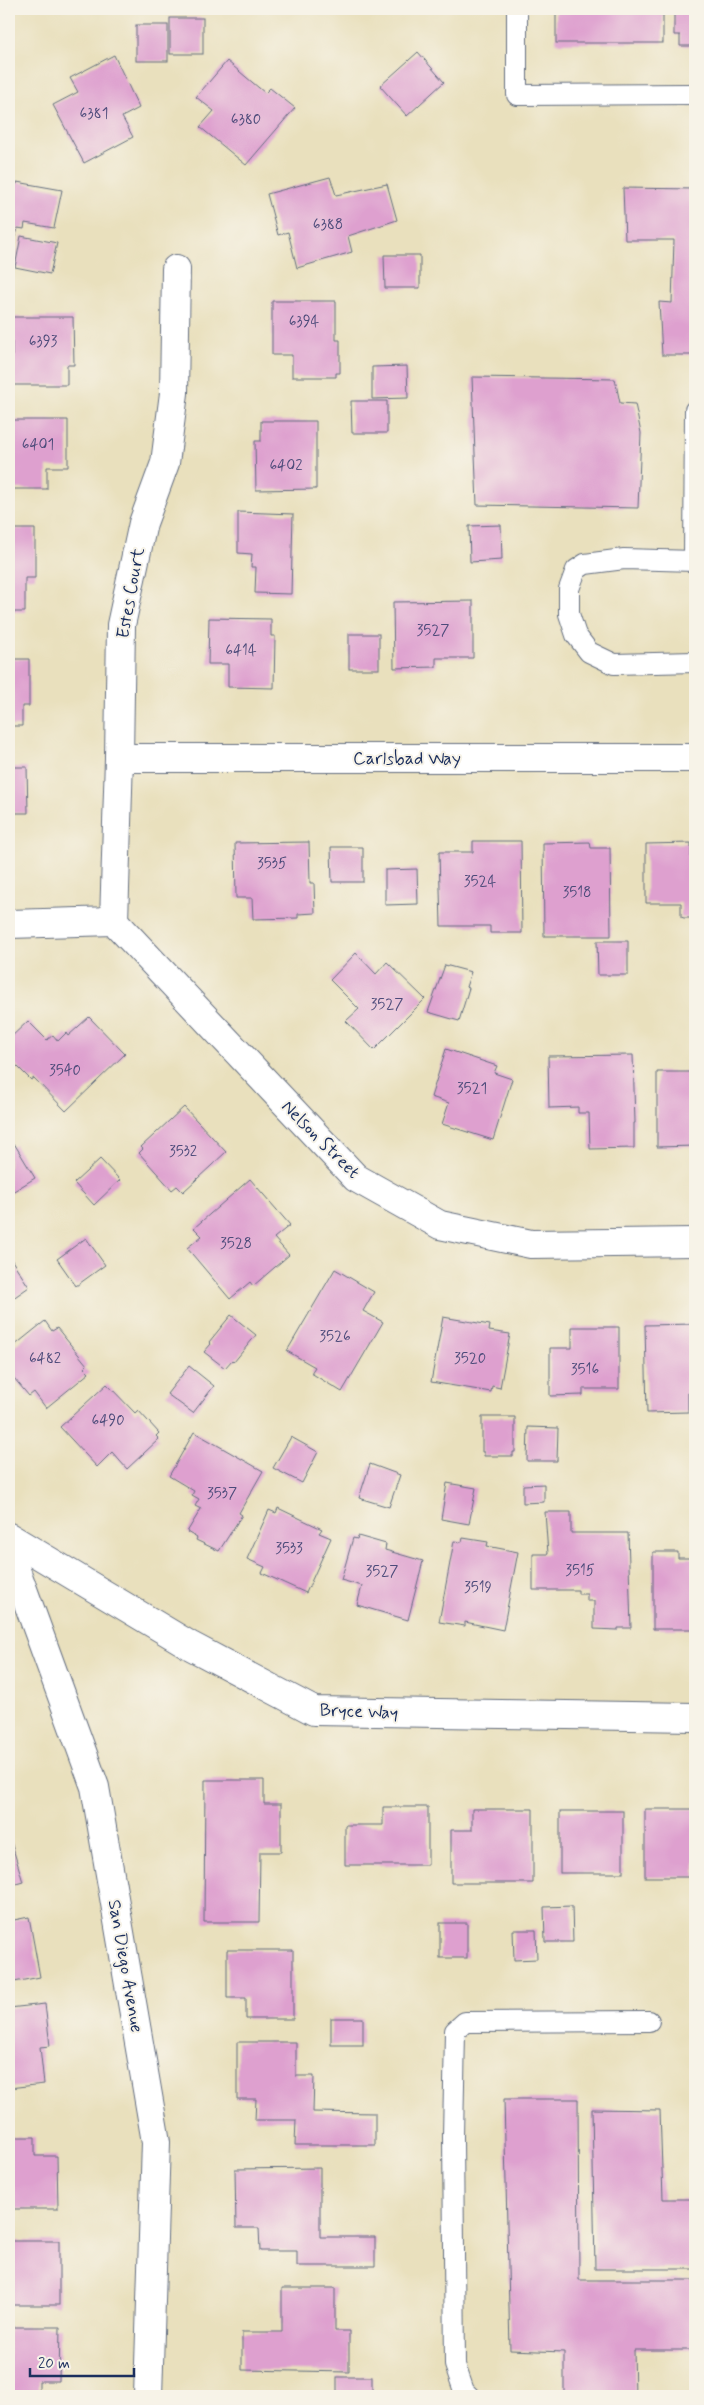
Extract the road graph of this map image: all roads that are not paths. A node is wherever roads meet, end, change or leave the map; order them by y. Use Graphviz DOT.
graph roads {
  1 [pos="517,9"];
  2 [pos="695,94"];
  3 [pos="176,268"];
  4 [pos="695,410"];
  5 [pos="695,561"];
  6 [pos="695,662"];
  7 [pos="119,758"];
  8 [pos="695,758"];
  9 [pos="114,921"];
  10 [pos="9,924"];
  11 [pos="695,1242"];
  12 [pos="9,1537"];
  13 [pos="9,1551"];
  14 [pos="695,1716"];
  15 [pos="649,2021"];
  16 [pos="148,2396"];
  17 [pos="470,2396"];
  1 -- 2 [label="lane"];
  3 -- 7 [label="street, Estes Court"];
  4 -- 5 [label="lane"];
  5 -- 6 [label="lane"];
  7 -- 8 [label="street, Carlsbad Way"];
  7 -- 9 [label="street, Estes Court"];
  9 -- 10 [label="street"];
  9 -- 11 [label="street, Nelson Street"];
  12 -- 14 [label="street, Bryce Way"];
  13 -- 16 [label="street, San Diego Avenue"];
  15 -- 17 [label="lane"];
}
